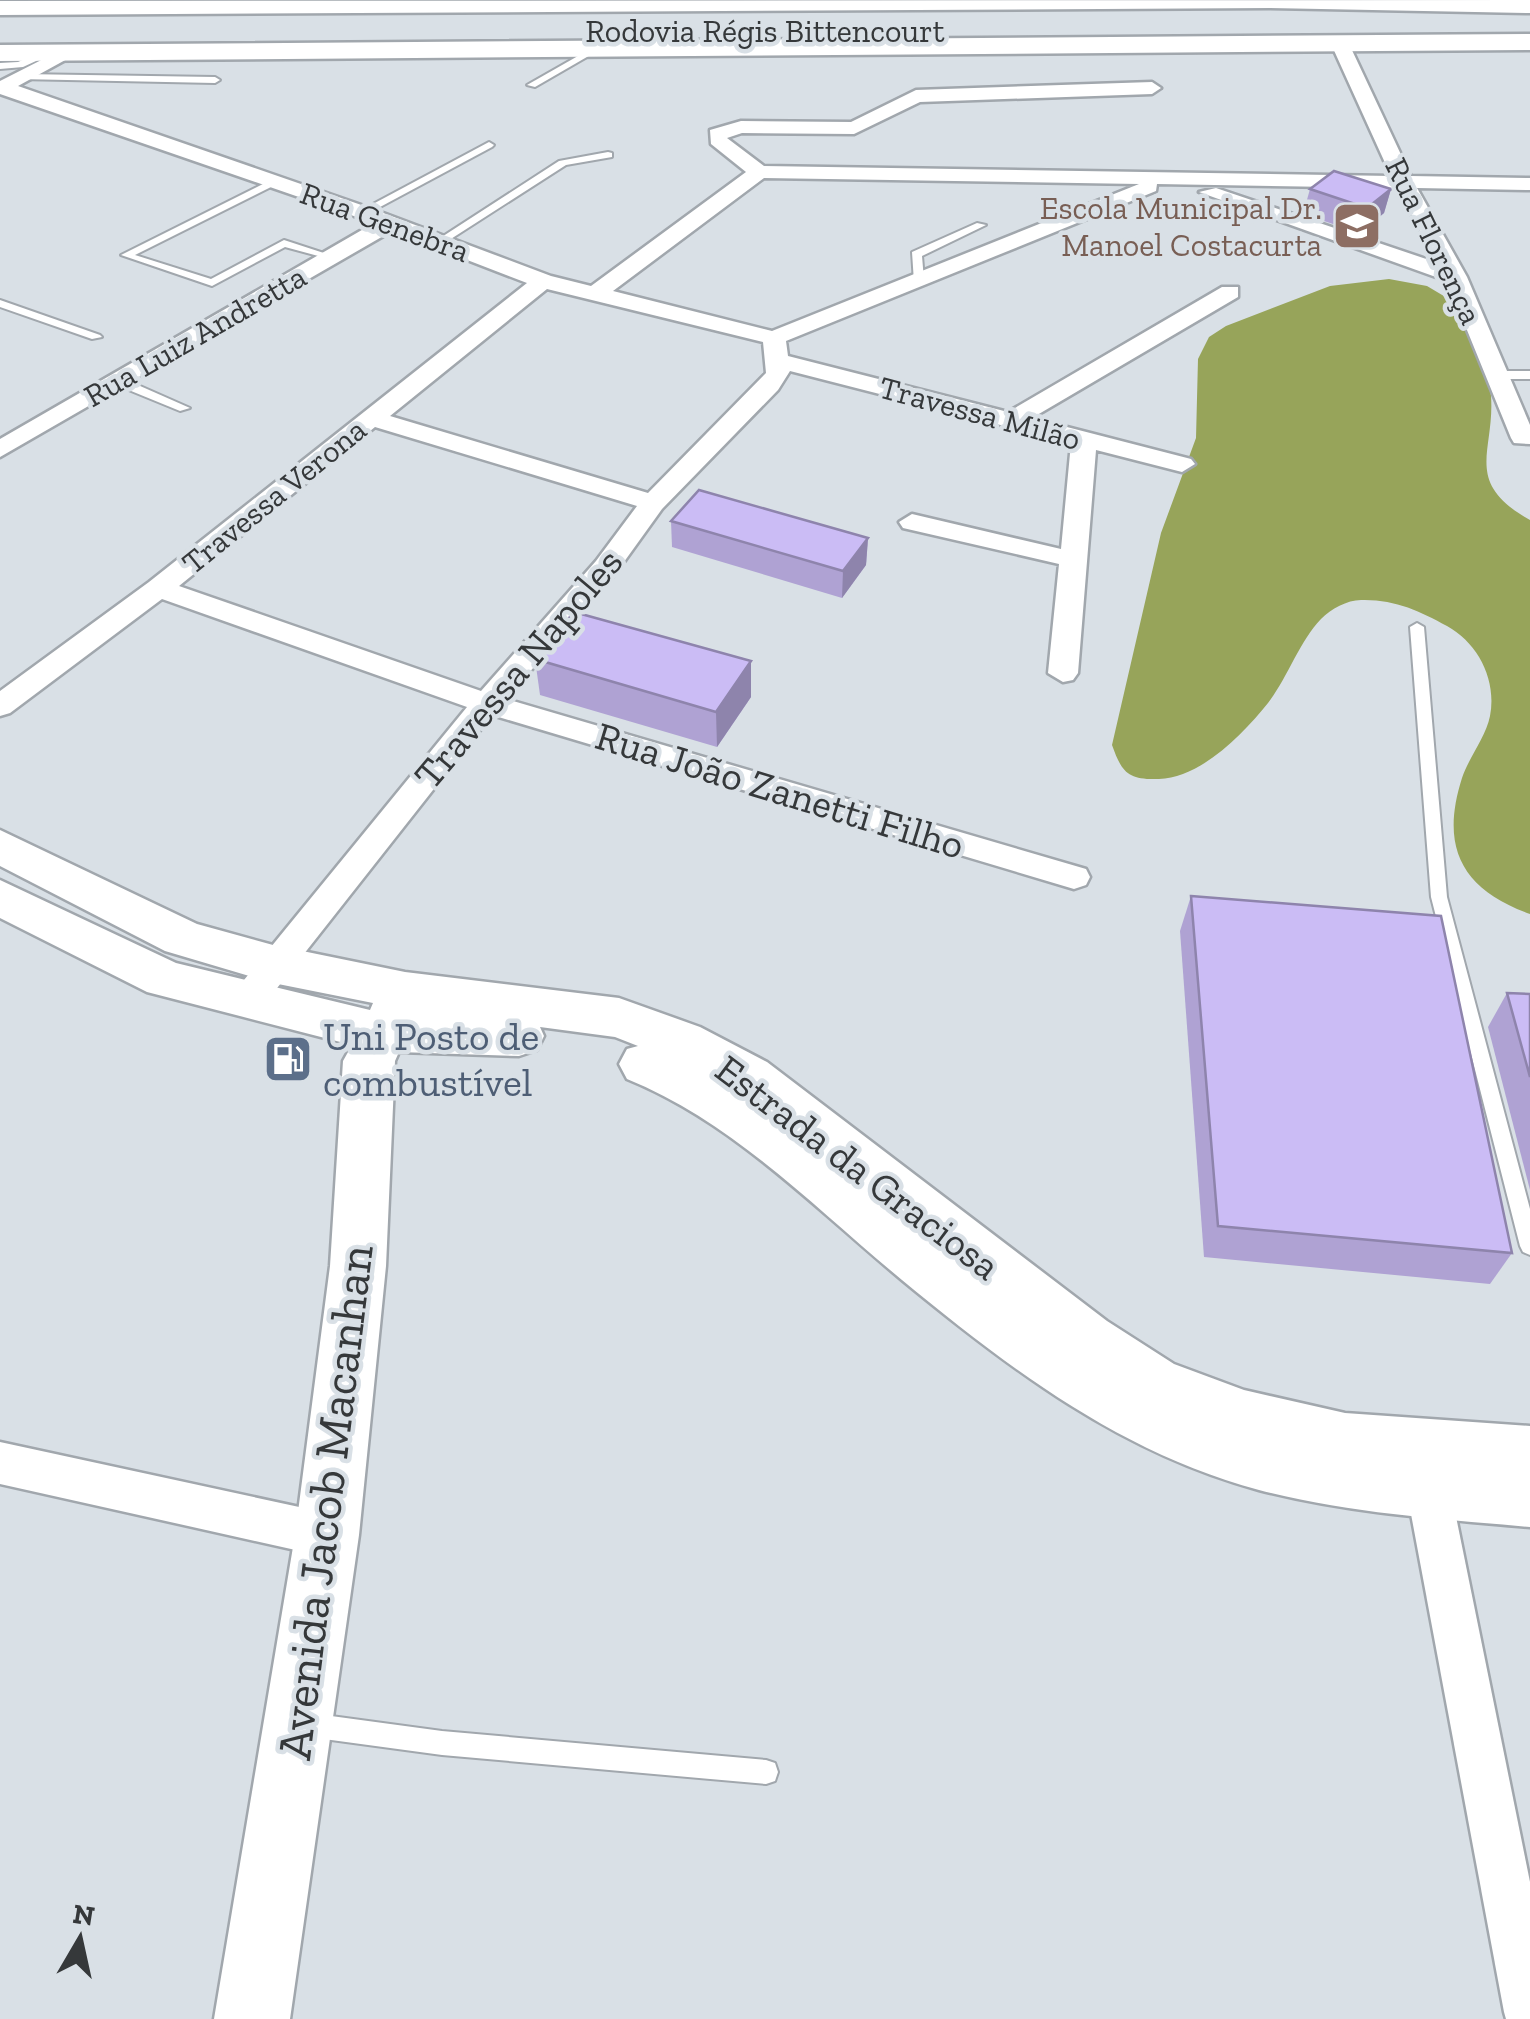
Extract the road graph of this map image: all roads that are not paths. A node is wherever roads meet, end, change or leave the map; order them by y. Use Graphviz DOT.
graph roads {
  1 [pos="1270,1"];
  2 [pos="0,8"];
  3 [pos="1530,9"];
  4 [pos="0,22"];
  5 [pos="1530,26"];
  6 [pos="520,32"];
  7 [pos="0,35"];
  8 [pos="1530,42"];
  9 [pos="1341,46"];
  10 [pos="595,50"];
  11 [pos="309,51"];
  12 [pos="0,53"];
  13 [pos="58,53"];
  14 [pos="5,80"];
  15 [pos="215,80"];
  16 [pos="532,85"];
  17 [pos="1152,88"];
  18 [pos="488,145"];
  19 [pos="608,155"];
  20 [pos="759,172"];
  21 [pos="1172,181"];
  22 [pos="272,182"];
  23 [pos="1404,183"];
  24 [pos="1530,184"];
  25 [pos="364,212"];
  26 [pos="390,222"];
  27 [pos="982,225"];
  28 [pos="439,242"];
  29 [pos="328,258"];
  30 [pos="1456,277"];
  31 [pos="918,280"];
  32 [pos="543,282"];
  33 [pos="1230,292"];
  34 [pos="595,294"];
  35 [pos="0,303"];
  36 [pos="96,337"];
  37 [pos="776,349"];
  38 [pos="1496,375"];
  39 [pos="1530,376"];
  40 [pos="118,381"];
  41 [pos="184,408"];
  42 [pos="372,418"];
  43 [pos="1012,420"];
  44 [pos="1523,438"];
  45 [pos="1084,442"];
  46 [pos="0,449"];
  47 [pos="1182,464"];
  48 [pos="653,503"];
  49 [pos="912,522"];
  50 [pos="1075,560"];
  51 [pos="159,588"];
  52 [pos="1417,627"];
  53 [pos="1064,673"];
  54 [pos="486,702"];
  55 [pos="0,706"];
  56 [pos="0,846"];
  57 [pos="1074,877"];
  58 [pos="0,897"];
  59 [pos="260,983"];
  60 [pos="393,1012"];
  61 [pos="1530,1246"];
  62 [pos="1530,1456"];
  63 [pos="0,1463"];
  64 [pos="1428,1488"];
  65 [pos="1530,1497"];
  66 [pos="328,1534"];
  67 [pos="299,1723"];
  68 [pos="766,1772"];
  69 [pos="1530,2012"];
  70 [pos="252,2019"];
  1 -- 2 [label="street"];
  1 -- 3 [label="street"];
  3 -- 4 [label="highway, Rodovia Régis Bittencourt"];
  5 -- 6 [label="highway, Rodovia Régis Bittencourt"];
  6 -- 7 [label="highway, Rodovia Régis Bittencourt"];
  6 -- 11 [label="highway"];
  8 -- 9 [label="highway"];
  9 -- 10 [label="highway"];
  9 -- 23 [label="street, Rua Florença"];
  10 -- 11 [label="highway"];
  10 -- 16 [label="lane"];
  11 -- 13 [label="highway"];
  12 -- 13 [label="highway"];
  13 -- 14 [label="street"];
  14 -- 15 [label="lane"];
  14 -- 22 [label="street, Rua Genebra"];
  17 -- 20 [label="street"];
  18 -- 25 [label="lane"];
  19 -- 28 [label="lane"];
  20 -- 21 [label="street"];
  20 -- 34 [label="street"];
  21 -- 23 [label="street"];
  21 -- 30 [label="street"];
  21 -- 31 [label="street"];
  22 -- 25 [label="street, Rua Genebra"];
  22 -- 29 [label="lane"];
  23 -- 24 [label="street"];
  23 -- 30 [label="street, Rua Florença"];
  25 -- 26 [label="street, Rua Genebra"];
  26 -- 28 [label="street, Rua Genebra"];
  26 -- 29 [label="street, Rua Luiz Andretta"];
  27 -- 31 [label="lane"];
  28 -- 32 [label="street, Rua Genebra"];
  29 -- 40 [label="street, Rua Luiz Andretta"];
  30 -- 38 [label="street, Rua Florença"];
  31 -- 37 [label="street"];
  32 -- 34 [label="street, Rua Genebra"];
  32 -- 42 [label="street, Travessa Verona"];
  33 -- 43 [label="street"];
  34 -- 37 [label="street, Rua Genebra"];
  35 -- 36 [label="lane"];
  37 -- 43 [label="street, Travessa Milão"];
  37 -- 48 [label="street, Travessa Napoles"];
  38 -- 39 [label="lane"];
  38 -- 44 [label="street, Rua Florença"];
  40 -- 41 [label="lane"];
  40 -- 46 [label="street, Rua Luiz Andretta"];
  42 -- 48 [label="street"];
  42 -- 51 [label="street, Travessa Verona"];
  43 -- 45 [label="street, Travessa Milão"];
  45 -- 47 [label="street, Travessa Milão"];
  45 -- 50 [label="street"];
  48 -- 54 [label="street, Travessa Napoles"];
  49 -- 50 [label="street"];
  50 -- 53 [label="street"];
  51 -- 54 [label="street, Rua João Zanetti Filho"];
  51 -- 55 [label="street, Travessa Verona"];
  52 -- 61 [label="lane"];
  54 -- 57 [label="street, Rua João Zanetti Filho"];
  54 -- 59 [label="street, Travessa Napoles"];
  56 -- 59 [label="main road, Estrada da Graciosa"];
  58 -- 59 [label="main road, Estrada da Graciosa"];
  59 -- 60 [label="main road, Estrada da Graciosa"];
  60 -- 62 [label="main road, Estrada da Graciosa"];
  60 -- 64 [label="main road, Estrada da Graciosa"];
  60 -- 66 [label="main road, Avenida Jacob Macanhan"];
  63 -- 66 [label="street"];
  64 -- 65 [label="main road, Estrada da Graciosa"];
  64 -- 69 [label="street"];
  66 -- 67 [label="main road, Avenida Jacob Macanhan"];
  67 -- 68 [label="lane"];
  67 -- 70 [label="main road, Avenida Jacob Macanhan"];
}
